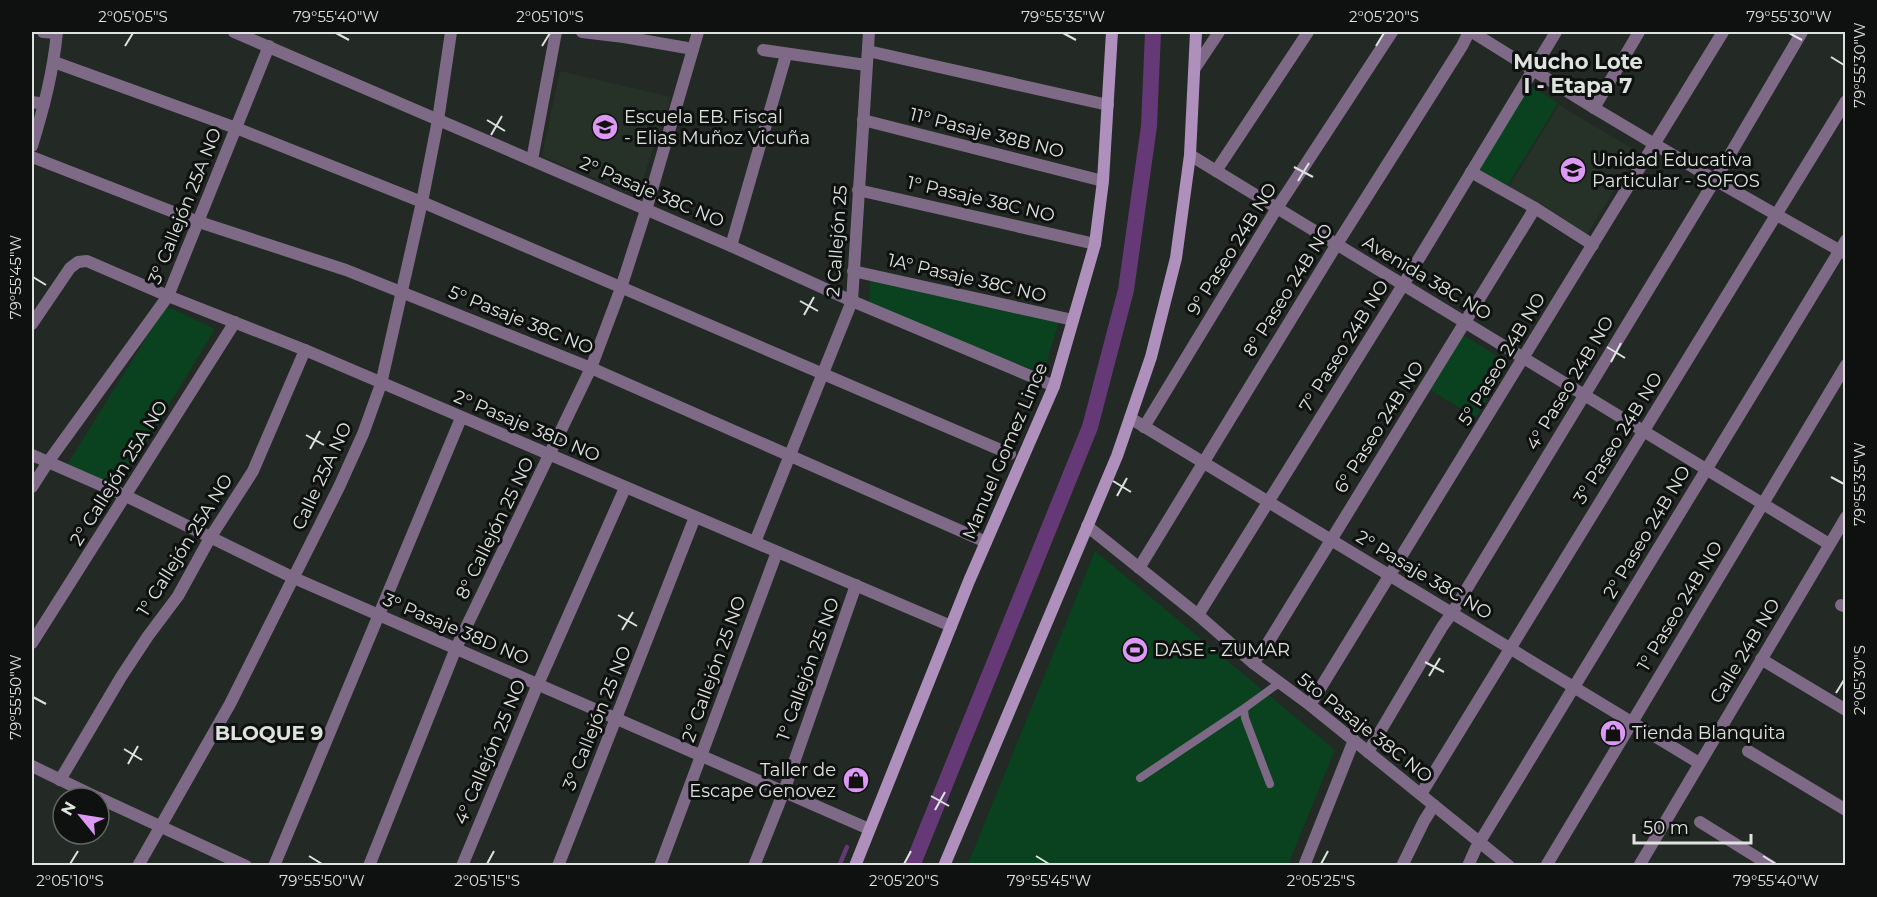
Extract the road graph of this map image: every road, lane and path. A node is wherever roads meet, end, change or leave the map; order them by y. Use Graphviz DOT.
graph roads {
  1 [pos="43,32"];
  2 [pos="56,32"];
  3 [pos="234,32"];
  4 [pos="451,32"];
  5 [pos="556,32"];
  6 [pos="582,32"];
  7 [pos="698,32"];
  8 [pos="869,32"];
  9 [pos="1111,32"];
  10 [pos="1196,32"];
  11 [pos="1219,32"];
  12 [pos="1308,32"];
  13 [pos="1392,32"];
  14 [pos="1470,32"];
  15 [pos="1556,32"];
  16 [pos="1640,32"];
  17 [pos="1723,32"];
  18 [pos="1802,32"];
  19 [pos="625,34"];
  20 [pos="269,46"];
  21 [pos="693,49"];
  22 [pos="764,50"];
  23 [pos="868,51"];
  24 [pos="786,55"];
  25 [pos="54,62"];
  26 [pos="866,65"];
  27 [pos="1195,68"];
  28 [pos="1533,69"];
  29 [pos="1845,101"];
  30 [pos="38,103"];
  31 [pos="1108,105"];
  32 [pos="1594,108"];
  33 [pos="438,120"];
  34 [pos="863,120"];
  35 [pos="236,128"];
  36 [pos="1655,143"];
  37 [pos="32,146"];
  38 [pos="1190,155"];
  39 [pos="32,156"];
  40 [pos="532,160"];
  41 [pos="1216,171"];
  42 [pos="1471,172"];
  43 [pos="1714,180"];
  44 [pos="1103,181"];
  45 [pos="858,190"];
  46 [pos="422,202"];
  47 [pos="1277,208"];
  48 [pos="1535,208"];
  49 [pos="646,210"];
  50 [pos="1777,214"];
  51 [pos="199,222"];
  52 [pos="1095,244"];
  53 [pos="1337,244"];
  54 [pos="1593,245"];
  55 [pos="731,246"];
  56 [pos="1843,248"];
  57 [pos="853,271"];
  58 [pos="1403,285"];
  59 [pos="621,288"];
  60 [pos="401,291"];
  61 [pos="168,296"];
  62 [pos="852,301"];
  63 [pos="1074,320"];
  64 [pos="235,322"];
  65 [pos="1465,322"];
  66 [pos="32,324"];
  67 [pos="305,350"];
  68 [pos="1523,358"];
  69 [pos="1845,365"];
  70 [pos="591,368"];
  71 [pos="823,375"];
  72 [pos="381,384"];
  73 [pos="1054,386"];
  74 [pos="1584,395"];
  75 [pos="461,418"];
  76 [pos="1130,418"];
  77 [pos="1144,427"];
  78 [pos="1643,430"];
  79 [pos="1010,454"];
  80 [pos="32,455"];
  81 [pos="550,455"];
  82 [pos="789,456"];
  83 [pos="48,462"];
  84 [pos="1203,463"];
  85 [pos="1706,469"];
  86 [pos="32,487"];
  87 [pos="625,488"];
  88 [pos="126,496"];
  89 [pos="1269,502"];
  90 [pos="1762,503"];
  91 [pos="695,517"];
  92 [pos="1845,517"];
  93 [pos="1088,526"];
  94 [pos="210,538"];
  95 [pos="1331,540"];
  96 [pos="755,542"];
  97 [pos="986,542"];
  98 [pos="1829,544"];
  99 [pos="777,552"];
  100 [pos="1139,568"];
  101 [pos="1390,576"];
  102 [pos="294,578"];
  103 [pos="856,585"];
  104 [pos="1452,613"];
  105 [pos="378,615"];
  106 [pos="1198,615"];
  107 [pos="951,626"];
  108 [pos="32,643"];
  109 [pos="456,648"];
  110 [pos="1510,649"];
  111 [pos="1761,659"];
  112 [pos="1253,663"];
  113 [pos="1279,683"];
  114 [pos="538,684"];
  115 [pos="1574,688"];
  116 [pos="1310,705"];
  117 [pos="1245,707"];
  118 [pos="1845,710"];
  119 [pos="616,718"];
  120 [pos="1632,723"];
  121 [pos="1354,740"];
  122 [pos="1748,751"];
  123 [pos="1368,752"];
  124 [pos="701,755"];
  125 [pos="1699,764"];
  126 [pos="32,766"];
  127 [pos="1140,778"];
  128 [pos="60,780"];
  129 [pos="1270,784"];
  130 [pos="73,786"];
  131 [pos="784,792"];
  132 [pos="1421,794"];
  133 [pos="111,804"];
  134 [pos="1434,805"];
  135 [pos="1845,810"];
  136 [pos="1700,822"];
  137 [pos="159,826"];
  138 [pos="869,829"];
  139 [pos="1480,842"];
  140 [pos="138,866"];
  141 [pos="246,866"];
  142 [pos="274,866"];
  143 [pos="369,866"];
  144 [pos="462,866"];
  145 [pos="558,866"];
  146 [pos="660,866"];
  147 [pos="754,866"];
  148 [pos="855,866"];
  149 [pos="944,866"];
  150 [pos="1304,866"];
  151 [pos="1402,866"];
  152 [pos="1468,866"];
  153 [pos="1509,866"];
  154 [pos="1546,866"];
  155 [pos="1639,866"];
  156 [pos="1771,866"];
  1 -- 2 [label="street"];
  2 -- 25 [label="street"];
  3 -- 20 [label="street, 2° Pasaje 38C NO"];
  4 -- 33 [label="street, Calle 25A NO"];
  5 -- 40 [label="street"];
  6 -- 19 [label="street"];
  7 -- 21 [label="street, 8° Callejón 25 NO"];
  8 -- 23 [label="street, 2 Callejón 25"];
  9 -- 31 [label="main road, Manuel Gomez Lince"];
  10 -- 27 [label="main road"];
  11 -- 27 [label="street"];
  12 -- 41 [label="street"];
  13 -- 47 [label="street, 9° Paseo 24B NO"];
  14 -- 28 [label="street"];
  14 -- 53 [label="street, 8° Paseo 24B NO"];
  15 -- 28 [label="street, 7° Paseo 24B NO"];
  16 -- 32 [label="street"];
  17 -- 36 [label="street, 5° Paseo 24B NO"];
  18 -- 43 [label="street, 4° Paseo 24B NO"];
  19 -- 21 [label="street"];
  20 -- 33 [label="street, 2° Pasaje 38C NO"];
  20 -- 35 [label="street, 3° Callejón 25A NO"];
  21 -- 49 [label="street, 8° Callejón 25 NO"];
  22 -- 24 [label="street"];
  23 -- 26 [label="street, 2 Callejón 25"];
  23 -- 31 [label="street"];
  24 -- 26 [label="street"];
  24 -- 55 [label="street"];
  25 -- 30 [label="street"];
  25 -- 35 [label="street"];
  26 -- 34 [label="street, 2 Callejón 25"];
  27 -- 38 [label="main road"];
  28 -- 32 [label="street"];
  28 -- 42 [label="street, 7° Paseo 24B NO"];
  29 -- 50 [label="street, 3° Paseo 24B NO"];
  30 -- 37 [label="street"];
  31 -- 44 [label="main road, Manuel Gomez Lince"];
  32 -- 36 [label="street"];
  33 -- 40 [label="street, 2° Pasaje 38C NO"];
  33 -- 46 [label="street, Calle 25A NO"];
  34 -- 44 [label="street, 11° Pasaje 38B NO"];
  34 -- 45 [label="street, 2 Callejón 25"];
  35 -- 46 [label="street"];
  35 -- 51 [label="street, 3° Callejón 25A NO"];
  36 -- 43 [label="street"];
  36 -- 54 [label="street, 5° Paseo 24B NO"];
  38 -- 41 [label="street, Avenida 38C NO"];
  38 -- 76 [label="main road"];
  39 -- 51 [label="street, 5° Pasaje 38C NO"];
  40 -- 49 [label="street, 2° Pasaje 38C NO"];
  41 -- 47 [label="street, Avenida 38C NO"];
  42 -- 48 [label="street"];
  42 -- 58 [label="street, 7° Paseo 24B NO"];
  43 -- 50 [label="street"];
  43 -- 74 [label="street, 4° Paseo 24B NO"];
  44 -- 52 [label="main road, Manuel Gomez Lince"];
  45 -- 52 [label="street, 1° Pasaje 38C NO"];
  45 -- 57 [label="street, 2 Callejón 25"];
  46 -- 59 [label="street"];
  46 -- 60 [label="street, Calle 25A NO"];
  47 -- 53 [label="street, Avenida 38C NO"];
  47 -- 77 [label="street, 9° Paseo 24B NO"];
  48 -- 54 [label="street"];
  48 -- 65 [label="street, 6° Paseo 24B NO"];
  49 -- 55 [label="street, 2° Pasaje 38C NO"];
  49 -- 59 [label="street, 8° Callejón 25 NO"];
  50 -- 56 [label="street"];
  50 -- 78 [label="street, 3° Paseo 24B NO"];
  51 -- 60 [label="street, 5° Pasaje 38C NO"];
  51 -- 61 [label="street, 3° Callejón 25A NO"];
  52 -- 63 [label="main road, Manuel Gomez Lince"];
  53 -- 58 [label="street, Avenida 38C NO"];
  53 -- 84 [label="street, 8° Paseo 24B NO"];
  54 -- 68 [label="street, 5° Paseo 24B NO"];
  55 -- 62 [label="street, 2° Pasaje 38C NO"];
  56 -- 85 [label="street, 2° Paseo 24B NO"];
  57 -- 62 [label="street, 2 Callejón 25"];
  57 -- 63 [label="street, 1A° Pasaje 38C NO"];
  58 -- 65 [label="street, Avenida 38C NO"];
  58 -- 89 [label="street, 7° Paseo 24B NO"];
  59 -- 70 [label="street, 8° Callejón 25 NO"];
  59 -- 71 [label="street"];
  60 -- 70 [label="street, 5° Pasaje 38C NO"];
  60 -- 72 [label="street, Calle 25A NO"];
  61 -- 64 [label="street, 2° Pasaje 38D NO"];
  61 -- 66 [label="street, 2° Pasaje 38D NO"];
  61 -- 83 [label="street, 3° Callejón 25A NO"];
  62 -- 71 [label="street, 2 Callejón 25"];
  62 -- 73 [label="street, 2° Pasaje 38C NO"];
  63 -- 73 [label="main road, Manuel Gomez Lince"];
  64 -- 67 [label="street, 2° Pasaje 38D NO"];
  64 -- 88 [label="street, 2° Callejón 25A NO"];
  65 -- 68 [label="street, Avenida 38C NO"];
  65 -- 95 [label="street, 6° Paseo 24B NO"];
  67 -- 72 [label="street, 2° Pasaje 38D NO"];
  67 -- 94 [label="street, 1° Callejón 25A NO"];
  68 -- 74 [label="street, Avenida 38C NO"];
  68 -- 101 [label="street, 5° Paseo 24B NO"];
  69 -- 90 [label="street, 1° Paseo 24B NO"];
  70 -- 81 [label="street, 8° Callejón 25 NO"];
  70 -- 82 [label="street, 5° Pasaje 38C NO"];
  71 -- 79 [label="street"];
  71 -- 82 [label="street, 2 Callejón 25"];
  72 -- 75 [label="street, 2° Pasaje 38D NO"];
  72 -- 102 [label="street, Calle 25A NO"];
  73 -- 97 [label="main road, Manuel Gomez Lince"];
  74 -- 78 [label="street, Avenida 38C NO"];
  74 -- 104 [label="street, 4° Paseo 24B NO"];
  75 -- 81 [label="street, 2° Pasaje 38D NO"];
  75 -- 105 [label="street"];
  76 -- 77 [label="street, 2° Pasaje 38C NO"];
  76 -- 93 [label="main road"];
  77 -- 84 [label="street, 2° Pasaje 38C NO"];
  78 -- 85 [label="street, Avenida 38C NO"];
  78 -- 110 [label="street, 3° Paseo 24B NO"];
  80 -- 83 [label="street, 3° Pasaje 38D NO"];
  81 -- 87 [label="street, 2° Pasaje 38D NO"];
  81 -- 109 [label="street, 8° Callejón 25 NO"];
  82 -- 96 [label="street, 2 Callejón 25"];
  82 -- 97 [label="street, 5° Pasaje 38C NO"];
  83 -- 86 [label="street, 3° Callejón 25A NO"];
  83 -- 88 [label="street, 3° Pasaje 38D NO"];
  84 -- 89 [label="street, 2° Pasaje 38C NO"];
  84 -- 100 [label="street, 8° Paseo 24B NO"];
  85 -- 90 [label="street, Avenida 38C NO"];
  85 -- 115 [label="street, 2° Paseo 24B NO"];
  87 -- 91 [label="street, 2° Pasaje 38D NO"];
  87 -- 114 [label="street, 4° Callejón 25 NO"];
  88 -- 94 [label="street, 3° Pasaje 38D NO"];
  88 -- 108 [label="street, 2° Callejón 25A NO"];
  89 -- 95 [label="street, 2° Pasaje 38C NO"];
  89 -- 106 [label="street, 7° Paseo 24B NO"];
  90 -- 98 [label="street, Avenida 38C NO"];
  90 -- 120 [label="street, 1° Paseo 24B NO"];
  91 -- 96 [label="street, 2° Pasaje 38D NO"];
  91 -- 119 [label="street, 3° Callejón 25 NO"];
  92 -- 98 [label="street, Calle 24B NO"];
  93 -- 100 [label="street, 5to Pasaje 38C NO"];
  93 -- 149 [label="main road"];
  94 -- 102 [label="street, 3° Pasaje 38D NO"];
  94 -- 128 [label="street, 1° Callejón 25A NO"];
  95 -- 101 [label="street, 2° Pasaje 38C NO"];
  95 -- 112 [label="street, 6° Paseo 24B NO"];
  96 -- 99 [label="street, 2° Pasaje 38D NO"];
  97 -- 107 [label="main road, Manuel Gomez Lince"];
  98 -- 111 [label="street, Calle 24B NO"];
  99 -- 103 [label="street, 2° Pasaje 38D NO"];
  99 -- 124 [label="street, 2° Callejón 25 NO"];
  100 -- 106 [label="street, 5to Pasaje 38C NO"];
  101 -- 104 [label="street, 2° Pasaje 38C NO"];
  101 -- 116 [label="street, 5° Paseo 24B NO"];
  102 -- 105 [label="street, 3° Pasaje 38D NO"];
  102 -- 137 [label="street, Calle 25A NO"];
  103 -- 107 [label="street, 2° Pasaje 38D NO"];
  103 -- 131 [label="street, 1° Callejón 25 NO"];
  104 -- 110 [label="street, 2° Pasaje 38C NO"];
  104 -- 123 [label="street, 4° Paseo 24B NO"];
  105 -- 109 [label="street, 3° Pasaje 38D NO"];
  105 -- 142 [label="street"];
  106 -- 112 [label="street, 5to Pasaje 38C NO"];
  107 -- 138 [label="main road, Manuel Gomez Lince"];
  109 -- 114 [label="street, 3° Pasaje 38D NO"];
  109 -- 143 [label="street, 8° Callejón 25 NO"];
  110 -- 115 [label="street, 2° Pasaje 38C NO"];
  110 -- 132 [label="street, 3° Paseo 24B NO"];
  111 -- 118 [label="street"];
  111 -- 125 [label="street, Calle 24B NO"];
  112 -- 113 [label="street, 5to Pasaje 38C NO"];
  113 -- 116 [label="street, 5to Pasaje 38C NO"];
  113 -- 117 [label="lane"];
  114 -- 119 [label="street, 3° Pasaje 38D NO"];
  114 -- 144 [label="street, 4° Callejón 25 NO"];
  115 -- 120 [label="street, 2° Pasaje 38C NO"];
  115 -- 139 [label="street, 2° Paseo 24B NO"];
  116 -- 121 [label="street, 5to Pasaje 38C NO"];
  117 -- 127 [label="lane"];
  117 -- 129 [label="lane"];
  119 -- 124 [label="street, 3° Pasaje 38D NO"];
  119 -- 145 [label="street, 3° Callejón 25 NO"];
  120 -- 125 [label="street, 2° Pasaje 38C NO"];
  120 -- 154 [label="street, 1° Paseo 24B NO"];
  121 -- 123 [label="street, 5to Pasaje 38C NO"];
  121 -- 150 [label="street"];
  122 -- 135 [label="street"];
  123 -- 132 [label="street, 5to Pasaje 38C NO"];
  124 -- 131 [label="street, 3° Pasaje 38D NO"];
  124 -- 146 [label="street, 2° Callejón 25 NO"];
  125 -- 155 [label="street, Calle 24B NO"];
  126 -- 128 [label="street"];
  128 -- 130 [label="street"];
  131 -- 138 [label="street, 3° Pasaje 38D NO"];
  131 -- 147 [label="street, 1° Callejón 25 NO"];
  132 -- 134 [label="street, 5to Pasaje 38C NO"];
  133 -- 137 [label="street"];
  134 -- 139 [label="street, 5to Pasaje 38C NO"];
  134 -- 151 [label="street"];
  136 -- 156 [label="street"];
  137 -- 140 [label="street, Calle 25A NO"];
  137 -- 141 [label="street"];
  138 -- 148 [label="main road, Manuel Gomez Lince"];
  139 -- 152 [label="street, 2° Paseo 24B NO"];
  139 -- 153 [label="street, 5to Pasaje 38C NO"];
}
